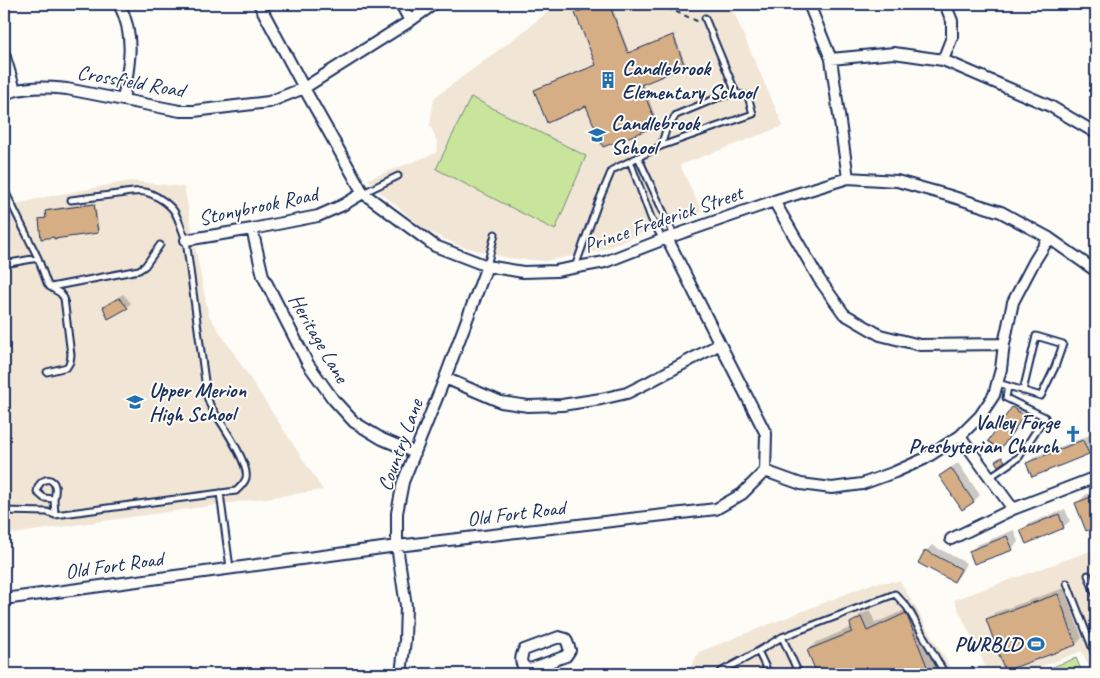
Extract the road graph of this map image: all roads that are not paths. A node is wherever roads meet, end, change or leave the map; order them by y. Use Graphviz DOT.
graph roads {
  1 [pos="119,4"];
  2 [pos="258,4"];
  3 [pos="401,4"];
  4 [pos="434,4"];
  5 [pos="809,4"];
  6 [pos="945,4"];
  7 [pos="705,18"];
  8 [pos="410,21"];
  9 [pos="4,54"];
  10 [pos="831,59"];
  11 [pos="943,60"];
  12 [pos="304,88"];
  13 [pos="15,90"];
  14 [pos="736,92"];
  15 [pos="4,94"];
  16 [pos="123,100"];
  17 [pos="1096,133"];
  18 [pos="661,146"];
  19 [pos="638,157"];
  20 [pos="630,161"];
  21 [pos="398,176"];
  22 [pos="848,178"];
  23 [pos="4,189"];
  24 [pos="363,192"];
  25 [pos="71,200"];
  26 [pos="774,201"];
  27 [pos="252,229"];
  28 [pos="495,234"];
  29 [pos="668,238"];
  30 [pos="1050,238"];
  31 [pos="186,240"];
  32 [pos="160,245"];
  33 [pos="38,258"];
  34 [pos="4,264"];
  35 [pos="487,266"];
  36 [pos="575,267"];
  37 [pos="1096,271"];
  38 [pos="50,287"];
  39 [pos="720,344"];
  40 [pos="1004,344"];
  41 [pos="47,372"];
  42 [pos="445,378"];
  43 [pos="997,383"];
  44 [pos="1008,386"];
  45 [pos="1023,391"];
  46 [pos="960,436"];
  47 [pos="415,453"];
  48 [pos="765,471"];
  49 [pos="990,477"];
  50 [pos="1096,477"];
  51 [pos="220,493"];
  52 [pos="54,499"];
  53 [pos="1013,509"];
  54 [pos="4,511"];
  55 [pos="55,515"];
  56 [pos="951,539"];
  57 [pos="397,546"];
  58 [pos="230,568"];
  59 [pos="1088,575"];
  60 [pos="1067,583"];
  61 [pos="1096,596"];
  62 [pos="4,599"];
  63 [pos="782,637"];
  64 [pos="1094,647"];
  65 [pos="758,651"];
  66 [pos="1096,657"];
  67 [pos="546,663"];
  68 [pos="363,674"];
  69 [pos="382,674"];
  70 [pos="401,674"];
  71 [pos="549,674"];
  72 [pos="719,674"];
  73 [pos="769,674"];
  74 [pos="798,674"];
  75 [pos="944,674"];
  1 -- 16 [label="street"];
  2 -- 12 [label="street, Prince Frederick Street"];
  3 -- 8 [label="street"];
  4 -- 8 [label="street, Crossfield Road"];
  5 -- 10 [label="street"];
  6 -- 11 [label="street"];
  7 -- 14 [label="lane"];
  8 -- 12 [label="street, Crossfield Road"];
  9 -- 13 [label="street"];
  10 -- 11 [label="street"];
  10 -- 22 [label="street"];
  11 -- 17 [label="street"];
  12 -- 16 [label="street, Crossfield Road"];
  12 -- 24 [label="street, Prince Frederick Street"];
  13 -- 15 [label="street, Crossfield Road"];
  13 -- 16 [label="street, Crossfield Road"];
  14 -- 18 [label="lane"];
  14 -- 18 [label="lane"];
  18 -- 19 [label="lane"];
  19 -- 20 [label="lane"];
  19 -- 29 [label="lane"];
  20 -- 29 [label="lane"];
  20 -- 36 [label="lane"];
  21 -- 24 [label="lane"];
  22 -- 26 [label="street, Prince Frederick Street"];
  22 -- 30 [label="street, Prince Frederick Street"];
  23 -- 33 [label="lane"];
  24 -- 27 [label="street, Stonybrook Road"];
  24 -- 35 [label="street, Prince Frederick Street"];
  25 -- 31 [label="lane"];
  26 -- 29 [label="street, Prince Frederick Street"];
  26 -- 40 [label="street"];
  27 -- 31 [label="street, Stonybrook Road"];
  27 -- 47 [label="street, Heritage Lane"];
  28 -- 35 [label="lane"];
  29 -- 36 [label="street, Prince Frederick Street"];
  29 -- 39 [label="street"];
  30 -- 37 [label="street, Prince Frederick Street"];
  30 -- 40 [label="street"];
  31 -- 51 [label="lane"];
  32 -- 38 [label="lane"];
  33 -- 34 [label="lane"];
  33 -- 38 [label="lane"];
  35 -- 36 [label="street, Prince Frederick Street"];
  35 -- 42 [label="street, Country Lane"];
  38 -- 41 [label="lane"];
  39 -- 42 [label="street"];
  39 -- 48 [label="street"];
  40 -- 43 [label="street"];
  42 -- 47 [label="street, Country Lane"];
  43 -- 44 [label="lane"];
  43 -- 46 [label="street"];
  44 -- 45 [label="lane"];
  44 -- 49 [label="lane"];
  45 -- 45 [label="lane"];
  46 -- 48 [label="street"];
  46 -- 49 [label="street"];
  47 -- 57 [label="street, Country Lane"];
  48 -- 57 [label="street, Old Fort Road"];
  49 -- 53 [label="street"];
  50 -- 53 [label="street"];
  51 -- 55 [label="lane"];
  51 -- 58 [label="lane"];
  52 -- 55 [label="lane"];
  53 -- 56 [label="street"];
  54 -- 55 [label="lane"];
  57 -- 58 [label="street, Old Fort Road"];
  57 -- 70 [label="street, Country Lane"];
  58 -- 62 [label="street, Old Fort Road"];
  59 -- 61 [label="lane"];
  60 -- 64 [label="lane"];
  63 -- 65 [label="lane"];
  63 -- 74 [label="lane"];
  63 -- 75 [label="lane"];
  64 -- 66 [label="lane"];
  65 -- 72 [label="lane"];
  65 -- 73 [label="lane"];
  67 -- 67 [label="street"];
  67 -- 71 [label="street"];
  68 -- 69 [label="street"];
}
